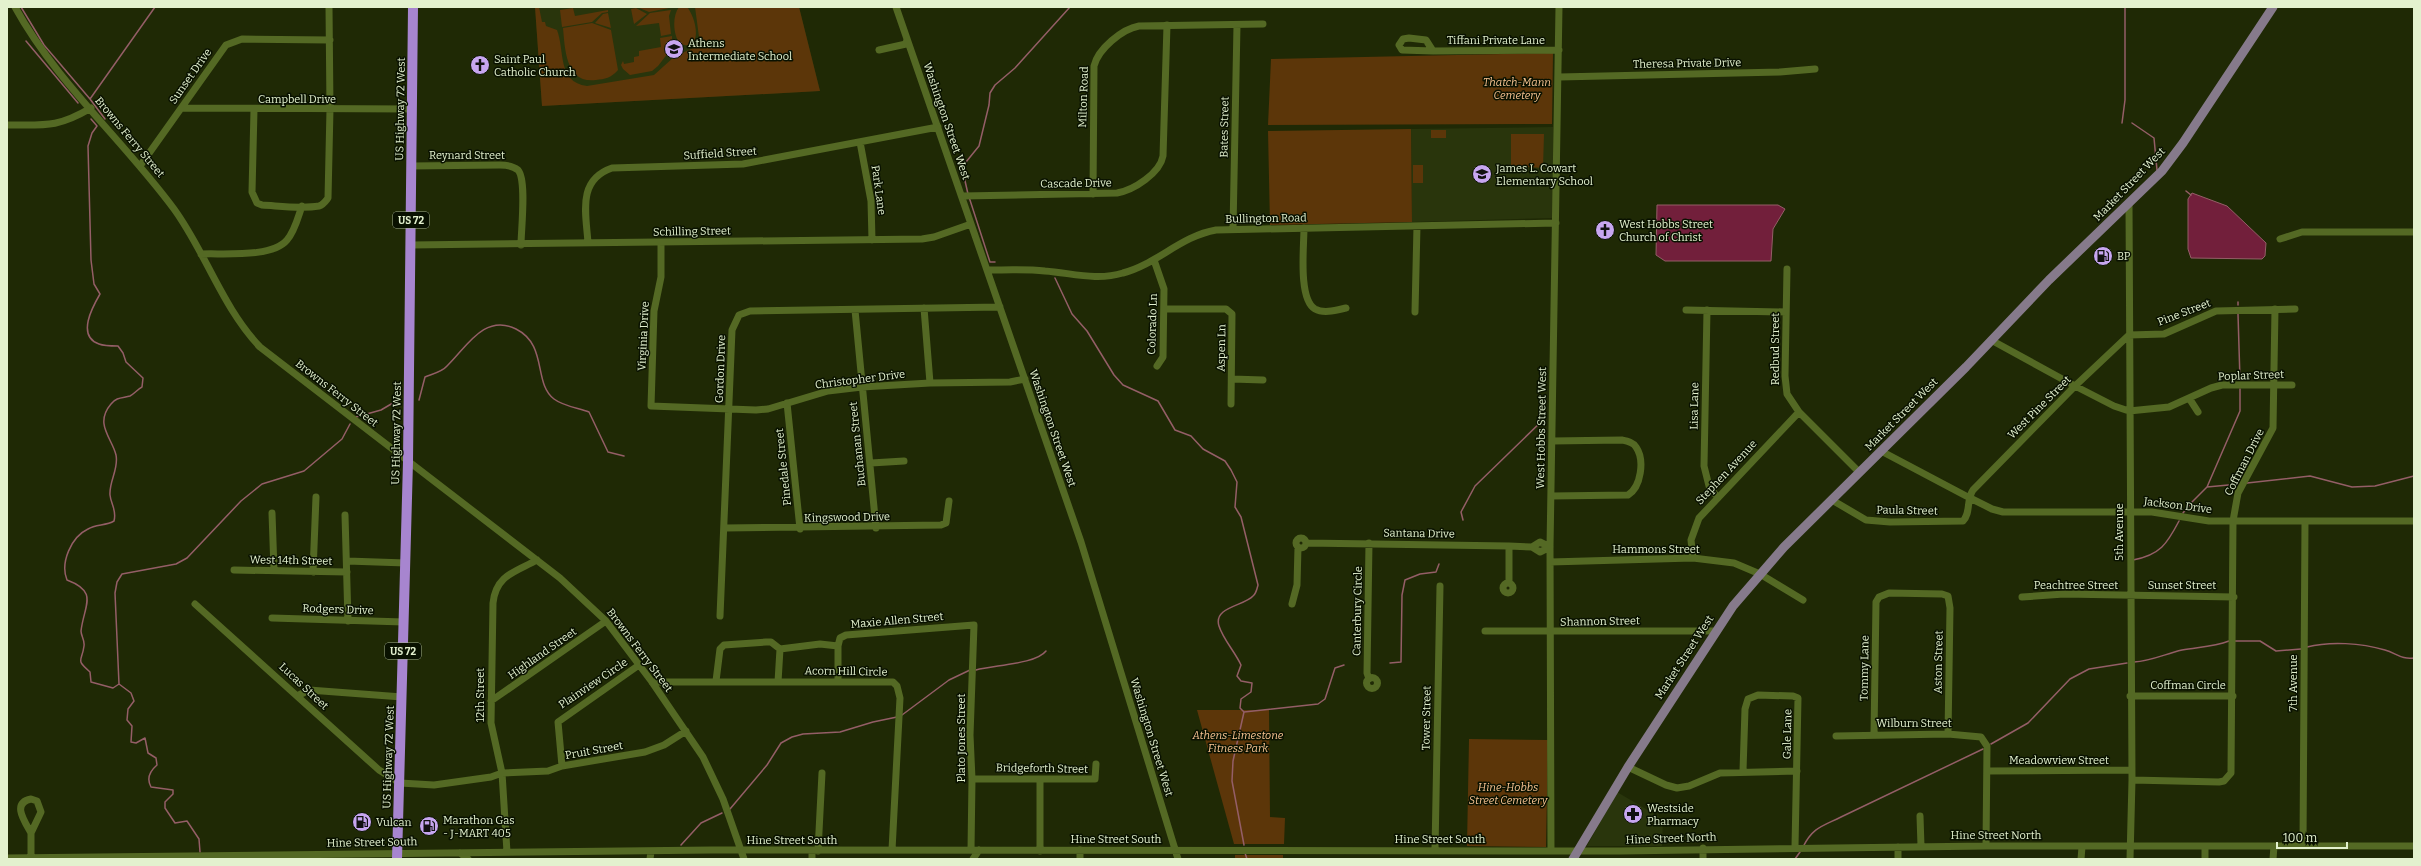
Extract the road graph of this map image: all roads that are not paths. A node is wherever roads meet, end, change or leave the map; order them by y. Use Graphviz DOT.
graph roads {
  1 [pos="15,7"];
  2 [pos="329,7"];
  3 [pos="413,7"];
  4 [pos="896,7"];
  5 [pos="1559,7"];
  6 [pos="2272,7"];
  7 [pos="1262,24"];
  8 [pos="1167,25"];
  9 [pos="1237,25"];
  10 [pos="330,40"];
  11 [pos="907,40"];
  12 [pos="879,50"];
  13 [pos="1559,50"];
  14 [pos="1433,51"];
  15 [pos="1815,69"];
  16 [pos="1559,77"];
  17 [pos="91,108"];
  18 [pos="182,108"];
  19 [pos="330,109"];
  20 [pos="412,109"];
  21 [pos="254,110"];
  22 [pos="7,125"];
  23 [pos="938,128"];
  24 [pos="860,142"];
  25 [pos="140,166"];
  26 [pos="411,166"];
  27 [pos="1093,194"];
  28 [pos="962,196"];
  29 [pos="2129,204"];
  30 [pos="302,206"];
  31 [pos="1556,223"];
  32 [pos="971,224"];
  33 [pos="1417,226"];
  34 [pos="1304,228"];
  35 [pos="1233,229"];
  36 [pos="2414,232"];
  37 [pos="2280,239"];
  38 [pos="872,240"];
  39 [pos="661,242"];
  40 [pos="588,243"];
  41 [pos="411,245"];
  42 [pos="521,245"];
  43 [pos="201,254"];
  44 [pos="1154,260"];
  45 [pos="987,270"];
  46 [pos="1787,270"];
  47 [pos="1000,307"];
  48 [pos="924,308"];
  49 [pos="1346,308"];
  50 [pos="1164,309"];
  51 [pos="2275,309"];
  52 [pos="855,310"];
  53 [pos="1686,310"];
  54 [pos="1707,310"];
  55 [pos="2295,310"];
  56 [pos="1416,312"];
  57 [pos="1786,312"];
  58 [pos="2129,335"];
  59 [pos="1991,340"];
  60 [pos="1157,366"];
  61 [pos="1025,379"];
  62 [pos="1232,379"];
  63 [pos="1263,380"];
  64 [pos="930,383"];
  65 [pos="2275,384"];
  66 [pos="2292,384"];
  67 [pos="2075,386"];
  68 [pos="862,387"];
  69 [pos="2189,398"];
  70 [pos="788,403"];
  71 [pos="1231,404"];
  72 [pos="651,406"];
  73 [pos="729,409"];
  74 [pos="2129,411"];
  75 [pos="1799,412"];
  76 [pos="2198,412"];
  77 [pos="1552,441"];
  78 [pos="1881,451"];
  79 [pos="904,461"];
  80 [pos="408,462"];
  81 [pos="871,462"];
  82 [pos="1859,472"];
  83 [pos="1551,496"];
  84 [pos="316,497"];
  85 [pos="1968,497"];
  86 [pos="1718,498"];
  87 [pos="1832,500"];
  88 [pos="949,501"];
  89 [pos="2130,511"];
  90 [pos="272,513"];
  91 [pos="345,515"];
  92 [pos="2233,521"];
  93 [pos="2414,521"];
  94 [pos="2305,522"];
  95 [pos="725,528"];
  96 [pos="800,528"];
  97 [pos="876,528"];
  98 [pos="1369,543"];
  99 [pos="1509,546"];
  100 [pos="1550,547"];
  101 [pos="1693,558"];
  102 [pos="537,560"];
  103 [pos="347,561"];
  104 [pos="1550,562"];
  105 [pos="406,563"];
  106 [pos="234,570"];
  107 [pos="274,570"];
  108 [pos="313,572"];
  109 [pos="347,572"];
  110 [pos="1760,574"];
  111 [pos="1509,583"];
  112 [pos="1440,586"];
  113 [pos="1942,594"];
  114 [pos="2129,596"];
  115 [pos="2022,597"];
  116 [pos="2234,597"];
  117 [pos="1803,600"];
  118 [pos="195,604"];
  119 [pos="1292,604"];
  120 [pos="720,616"];
  121 [pos="272,618"];
  122 [pos="348,621"];
  123 [pos="404,622"];
  124 [pos="606,622"];
  125 [pos="974,625"];
  126 [pos="1486,632"];
  127 [pos="1551,632"];
  128 [pos="1714,632"];
  129 [pos="838,646"];
  130 [pos="780,649"];
  131 [pos="639,665"];
  132 [pos="1369,678"];
  133 [pos="716,680"];
  134 [pos="838,681"];
  135 [pos="652,682"];
  136 [pos="778,682"];
  137 [pos="299,695"];
  138 [pos="402,696"];
  139 [pos="2130,696"];
  140 [pos="2233,696"];
  141 [pos="491,701"];
  142 [pos="686,731"];
  143 [pos="1874,734"];
  144 [pos="1948,734"];
  145 [pos="1836,736"];
  146 [pos="1096,764"];
  147 [pos="562,766"];
  148 [pos="1628,767"];
  149 [pos="2131,770"];
  150 [pos="1743,771"];
  151 [pos="1797,771"];
  152 [pos="1987,771"];
  153 [pos="502,773"];
  154 [pos="822,773"];
  155 [pos="972,779"];
  156 [pos="1040,779"];
  157 [pos="2132,780"];
  158 [pos="400,783"];
  159 [pos="1920,816"];
  160 [pos="31,833"];
  161 [pos="2303,845"];
  162 [pos="1921,846"];
  163 [pos="1986,846"];
  164 [pos="2274,846"];
  165 [pos="2414,846"];
  166 [pos="1796,847"];
  167 [pos="1898,847"];
  168 [pos="2082,847"];
  169 [pos="2130,847"];
  170 [pos="2205,847"];
  171 [pos="1703,848"];
  172 [pos="892,850"];
  173 [pos="971,850"];
  174 [pos="979,850"];
  175 [pos="1080,850"];
  176 [pos="1176,850"];
  177 [pos="1435,850"];
  178 [pos="1551,850"];
  179 [pos="651,851"];
  180 [pos="677,851"];
  181 [pos="742,851"];
  182 [pos="815,851"];
  183 [pos="1040,851"];
  184 [pos="507,852"];
  185 [pos="460,853"];
  186 [pos="1575,855"];
  187 [pos="398,856"];
  188 [pos="7,858"];
  189 [pos="31,858"];
  190 [pos="51,858"];
  191 [pos="468,859"];
  192 [pos="650,859"];
  193 [pos="678,859"];
  194 [pos="744,859"];
  195 [pos="812,859"];
  196 [pos="973,859"];
  197 [pos="1080,859"];
  198 [pos="1178,859"];
  199 [pos="1703,859"];
  200 [pos="1898,859"];
  201 [pos="2081,859"];
  202 [pos="2130,859"];
  203 [pos="2204,859"];
  204 [pos="2274,859"];
  1 -- 17 [label="street, Browns Ferry Street"];
  2 -- 10 [label="street"];
  3 -- 20 [label="highway, US Highway 72 West / US 72"];
  4 -- 11 [label="street, Washington Street West"];
  5 -- 13 [label="street, West Hobbs Street West"];
  6 -- 29 [label="main road, Market Street West"];
  7 -- 9 [label="street, Milton Road"];
  8 -- 9 [label="street, Milton Road"];
  8 -- 27 [label="street, Cascade Drive"];
  8 -- 27 [label="street, Milton Road"];
  9 -- 35 [label="street, Bates Street"];
  10 -- 18 [label="street, Sunset Drive"];
  10 -- 19 [label="street"];
  11 -- 12 [label="street"];
  11 -- 23 [label="street, Washington Street West"];
  13 -- 14 [label="street, Tiffani Private Lane"];
  13 -- 16 [label="street, West Hobbs Street West"];
  15 -- 16 [label="street, Theresa Private Drive"];
  16 -- 31 [label="street, West Hobbs Street West"];
  17 -- 22 [label="street"];
  17 -- 25 [label="street, Browns Ferry Street"];
  18 -- 21 [label="street, Campbell Drive"];
  18 -- 25 [label="street, Sunset Drive"];
  19 -- 20 [label="street, Campbell Drive"];
  19 -- 21 [label="street, Campbell Drive"];
  19 -- 30 [label="street"];
  20 -- 26 [label="highway, US Highway 72 West / US 72"];
  21 -- 30 [label="street"];
  23 -- 24 [label="street, Suffield Street"];
  23 -- 28 [label="street, Washington Street West"];
  24 -- 38 [label="street, Park Lane"];
  24 -- 40 [label="street, Suffield Street"];
  25 -- 43 [label="street, Browns Ferry Street"];
  26 -- 41 [label="highway, US Highway 72 West / US 72"];
  26 -- 42 [label="street, Reynard Street"];
  27 -- 28 [label="street, Cascade Drive"];
  28 -- 32 [label="street, Washington Street West"];
  29 -- 58 [label="street, 5th Avenue"];
  29 -- 59 [label="main road, Market Street West"];
  30 -- 43 [label="street"];
  31 -- 33 [label="street, Bullington Road"];
  31 -- 77 [label="street, West Hobbs Street West"];
  32 -- 38 [label="street, Schilling Street"];
  32 -- 45 [label="street, Washington Street West"];
  33 -- 34 [label="street, Bullington Road"];
  33 -- 56 [label="street"];
  34 -- 35 [label="street, Bullington Road"];
  34 -- 49 [label="street"];
  35 -- 44 [label="street, Bullington Road"];
  36 -- 37 [label="street"];
  38 -- 39 [label="street, Schilling Street"];
  39 -- 40 [label="street, Schilling Street"];
  39 -- 72 [label="street, Virginia Drive"];
  40 -- 42 [label="street, Schilling Street"];
  41 -- 42 [label="street, Schilling Street"];
  41 -- 80 [label="highway, US Highway 72 West / US 72"];
  43 -- 80 [label="street, Browns Ferry Street"];
  44 -- 45 [label="street, Bullington Road"];
  44 -- 50 [label="street, Colorado Ln"];
  45 -- 47 [label="street, Washington Street West"];
  46 -- 57 [label="street, Redbud Street"];
  47 -- 48 [label="street, Gordon Drive"];
  47 -- 61 [label="street, Washington Street West"];
  48 -- 52 [label="street, Gordon Drive"];
  48 -- 64 [label="street"];
  50 -- 60 [label="street, Colorado Ln"];
  50 -- 62 [label="street, Aspen Ln"];
  51 -- 55 [label="street, Pine Street"];
  51 -- 58 [label="street, Pine Street"];
  51 -- 65 [label="street, Coffman Drive"];
  52 -- 68 [label="street, Buchanan Street"];
  52 -- 73 [label="street, Gordon Drive"];
  53 -- 54 [label="street"];
  54 -- 57 [label="street"];
  54 -- 86 [label="street, Lisa Lane"];
  57 -- 75 [label="street, Redbud Street"];
  58 -- 67 [label="street, West Pine Street"];
  58 -- 74 [label="street, 5th Avenue"];
  59 -- 67 [label="street, Poplar Street"];
  59 -- 78 [label="main road, Market Street West"];
  61 -- 64 [label="street, Christopher Drive"];
  61 -- 176 [label="street, Washington Street West"];
  62 -- 63 [label="street"];
  62 -- 71 [label="street, Aspen Ln"];
  64 -- 68 [label="street, Christopher Drive"];
  65 -- 66 [label="street, Poplar Street"];
  65 -- 69 [label="street, Poplar Street"];
  65 -- 92 [label="street, Coffman Drive"];
  67 -- 74 [label="street, Poplar Street"];
  67 -- 85 [label="street, West Pine Street"];
  68 -- 70 [label="street, Christopher Drive"];
  68 -- 81 [label="street, Buchanan Street"];
  69 -- 74 [label="street, Poplar Street"];
  69 -- 76 [label="street"];
  70 -- 73 [label="street, Christopher Drive"];
  70 -- 96 [label="street, Pinedale Street"];
  72 -- 73 [label="street, Christopher Drive"];
  73 -- 95 [label="street, Gordon Drive"];
  74 -- 89 [label="street, 5th Avenue"];
  75 -- 82 [label="street, Redbud Street"];
  75 -- 86 [label="street, Stephen Avenue"];
  77 -- 83 [label="street, West Hobbs Street West"];
  77 -- 83 [label="street"];
  78 -- 82 [label="main road, Market Street West"];
  78 -- 85 [label="street, Jackson Drive"];
  79 -- 81 [label="street"];
  80 -- 102 [label="street, Browns Ferry Street"];
  80 -- 105 [label="highway, US Highway 72 West / US 72"];
  81 -- 97 [label="street, Buchanan Street"];
  82 -- 87 [label="main road, Market Street West"];
  83 -- 100 [label="street, West Hobbs Street West"];
  84 -- 108 [label="street"];
  85 -- 87 [label="street, Paula Street"];
  85 -- 89 [label="street, Jackson Drive"];
  86 -- 101 [label="street, Stephen Avenue"];
  87 -- 110 [label="main road, Market Street West"];
  88 -- 97 [label="street, Kingswood Drive"];
  89 -- 92 [label="street, Jackson Drive"];
  89 -- 114 [label="street, 5th Avenue"];
  90 -- 107 [label="street"];
  91 -- 103 [label="street"];
  92 -- 94 [label="street, Jackson Drive"];
  92 -- 116 [label="street, Coffman Drive"];
  93 -- 94 [label="street, Jackson Drive"];
  94 -- 161 [label="street, 7th Avenue"];
  95 -- 96 [label="street, Kingswood Drive"];
  95 -- 120 [label="street, Gordon Drive"];
  96 -- 97 [label="street, Kingswood Drive"];
  98 -- 99 [label="street, Santana Drive"];
  98 -- 119 [label="street, Santana Drive"];
  98 -- 132 [label="street, Canterbury Circle"];
  99 -- 100 [label="street, Santana Drive"];
  99 -- 111 [label="street"];
  100 -- 104 [label="street, West Hobbs Street West"];
  101 -- 104 [label="street, Hammons Street"];
  101 -- 110 [label="street, Hammons Street"];
  102 -- 124 [label="street, Browns Ferry Street"];
  102 -- 141 [label="street, 12th Street"];
  103 -- 105 [label="street, West 14th Street"];
  103 -- 109 [label="street"];
  104 -- 127 [label="street, West Hobbs Street West"];
  105 -- 123 [label="highway, US Highway 72 West / US 72"];
  106 -- 107 [label="street, West 14th Street"];
  107 -- 108 [label="street, West 14th Street"];
  108 -- 109 [label="street, West 14th Street"];
  109 -- 122 [label="street"];
  110 -- 117 [label="street, Hammons Street"];
  110 -- 128 [label="main road, Market Street West"];
  112 -- 177 [label="street, Tower Street"];
  113 -- 143 [label="street, Tommy Lane"];
  113 -- 144 [label="street, Aston Street"];
  114 -- 115 [label="street, Peachtree Street"];
  114 -- 116 [label="street, Sunset Street"];
  114 -- 139 [label="street, 5th Avenue"];
  116 -- 140 [label="street, Coffman Drive"];
  118 -- 137 [label="street, Lucas Street"];
  121 -- 122 [label="street, Rodgers Drive"];
  122 -- 123 [label="street, Rodgers Drive"];
  123 -- 138 [label="highway, US Highway 72 West / US 72"];
  124 -- 131 [label="street, Browns Ferry Street"];
  124 -- 141 [label="street, Highland Street"];
  125 -- 129 [label="street, Maxie Allen Street"];
  125 -- 155 [label="street, Plato Jones Street"];
  126 -- 127 [label="street, Shannon Street"];
  127 -- 128 [label="street, Shannon Street"];
  127 -- 178 [label="street, West Hobbs Street West"];
  128 -- 148 [label="main road, Market Street West"];
  129 -- 130 [label="street"];
  129 -- 134 [label="street"];
  130 -- 133 [label="street"];
  130 -- 136 [label="street"];
  131 -- 135 [label="street, Browns Ferry Street"];
  131 -- 147 [label="street, Plainview Circle"];
  133 -- 135 [label="street, Acorn Hill Circle"];
  133 -- 136 [label="street, Acorn Hill Circle"];
  134 -- 136 [label="street, Acorn Hill Circle"];
  134 -- 172 [label="street, Acorn Hill Circle"];
  135 -- 142 [label="street, Browns Ferry Street"];
  137 -- 138 [label="street"];
  137 -- 158 [label="street, Lucas Street"];
  138 -- 158 [label="highway, US Highway 72 West / US 72"];
  139 -- 140 [label="street, Coffman Circle"];
  139 -- 149 [label="street, 5th Avenue"];
  140 -- 157 [label="street, Coffman Circle"];
  141 -- 153 [label="street, 12th Street"];
  142 -- 147 [label="street, Pruit Street"];
  142 -- 181 [label="street, Browns Ferry Street"];
  143 -- 144 [label="street, Wilburn Street"];
  143 -- 145 [label="street, Wilburn Street"];
  144 -- 152 [label="street, Wilburn Street"];
  146 -- 156 [label="street, Bridgeforth Street"];
  147 -- 153 [label="street, Pruit Street"];
  148 -- 150 [label="street"];
  148 -- 186 [label="main road, Market Street West"];
  149 -- 152 [label="street, Meadowview Street"];
  149 -- 157 [label="street, 5th Avenue"];
  150 -- 151 [label="street"];
  150 -- 151 [label="street, Gale Lane"];
  151 -- 166 [label="street, Gale Lane"];
  152 -- 163 [label="street"];
  153 -- 158 [label="street, Pruit Street"];
  153 -- 184 [label="street, 12th Street"];
  154 -- 182 [label="street"];
  155 -- 156 [label="street, Bridgeforth Street"];
  155 -- 173 [label="street, Plato Jones Street"];
  156 -- 183 [label="street"];
  157 -- 169 [label="street, 5th Avenue"];
  158 -- 187 [label="highway, US Highway 72 West / US 72"];
  159 -- 162 [label="street"];
  160 -- 189 [label="street"];
  161 -- 164 [label="street, Hine Street North"];
  161 -- 165 [label="street, Hine Street North"];
  162 -- 163 [label="street, Hine Street North"];
  162 -- 167 [label="street, Hine Street North"];
  163 -- 168 [label="street, Hine Street North"];
  164 -- 170 [label="street, Hine Street North"];
  164 -- 204 [label="street"];
  166 -- 167 [label="street, Hine Street North"];
  166 -- 171 [label="street, Hine Street North"];
  167 -- 200 [label="street"];
  168 -- 169 [label="street, Hine Street North"];
  168 -- 201 [label="street"];
  169 -- 170 [label="street, Hine Street North"];
  169 -- 202 [label="street, 5th Avenue"];
  170 -- 203 [label="street"];
  171 -- 186 [label="street, Hine Street North"];
  171 -- 199 [label="street"];
  172 -- 173 [label="street, Hine Street South"];
  172 -- 182 [label="street, Hine Street South"];
  173 -- 174 [label="street, Hine Street South"];
  174 -- 183 [label="street, Hine Street South"];
  174 -- 196 [label="street"];
  175 -- 176 [label="street, Hine Street South"];
  175 -- 183 [label="street, Hine Street South"];
  175 -- 197 [label="street"];
  176 -- 177 [label="street, Hine Street South"];
  176 -- 198 [label="street, Washington Street West"];
  177 -- 178 [label="street, Hine Street South"];
  178 -- 186 [label="street, Hine Street South"];
  179 -- 180 [label="street, Hine Street South"];
  179 -- 184 [label="street, Hine Street South"];
  179 -- 192 [label="street"];
  180 -- 181 [label="street, Hine Street South"];
  180 -- 193 [label="street"];
  181 -- 182 [label="street, Hine Street South"];
  181 -- 194 [label="street, Browns Ferry Street"];
  182 -- 195 [label="street"];
  184 -- 185 [label="street, Hine Street South"];
  185 -- 187 [label="street, Hine Street South"];
  185 -- 191 [label="street"];
  187 -- 190 [label="street, Hine Street South"];
  188 -- 189 [label="street, Hine Street South"];
  189 -- 190 [label="street, Hine Street South"];
}
